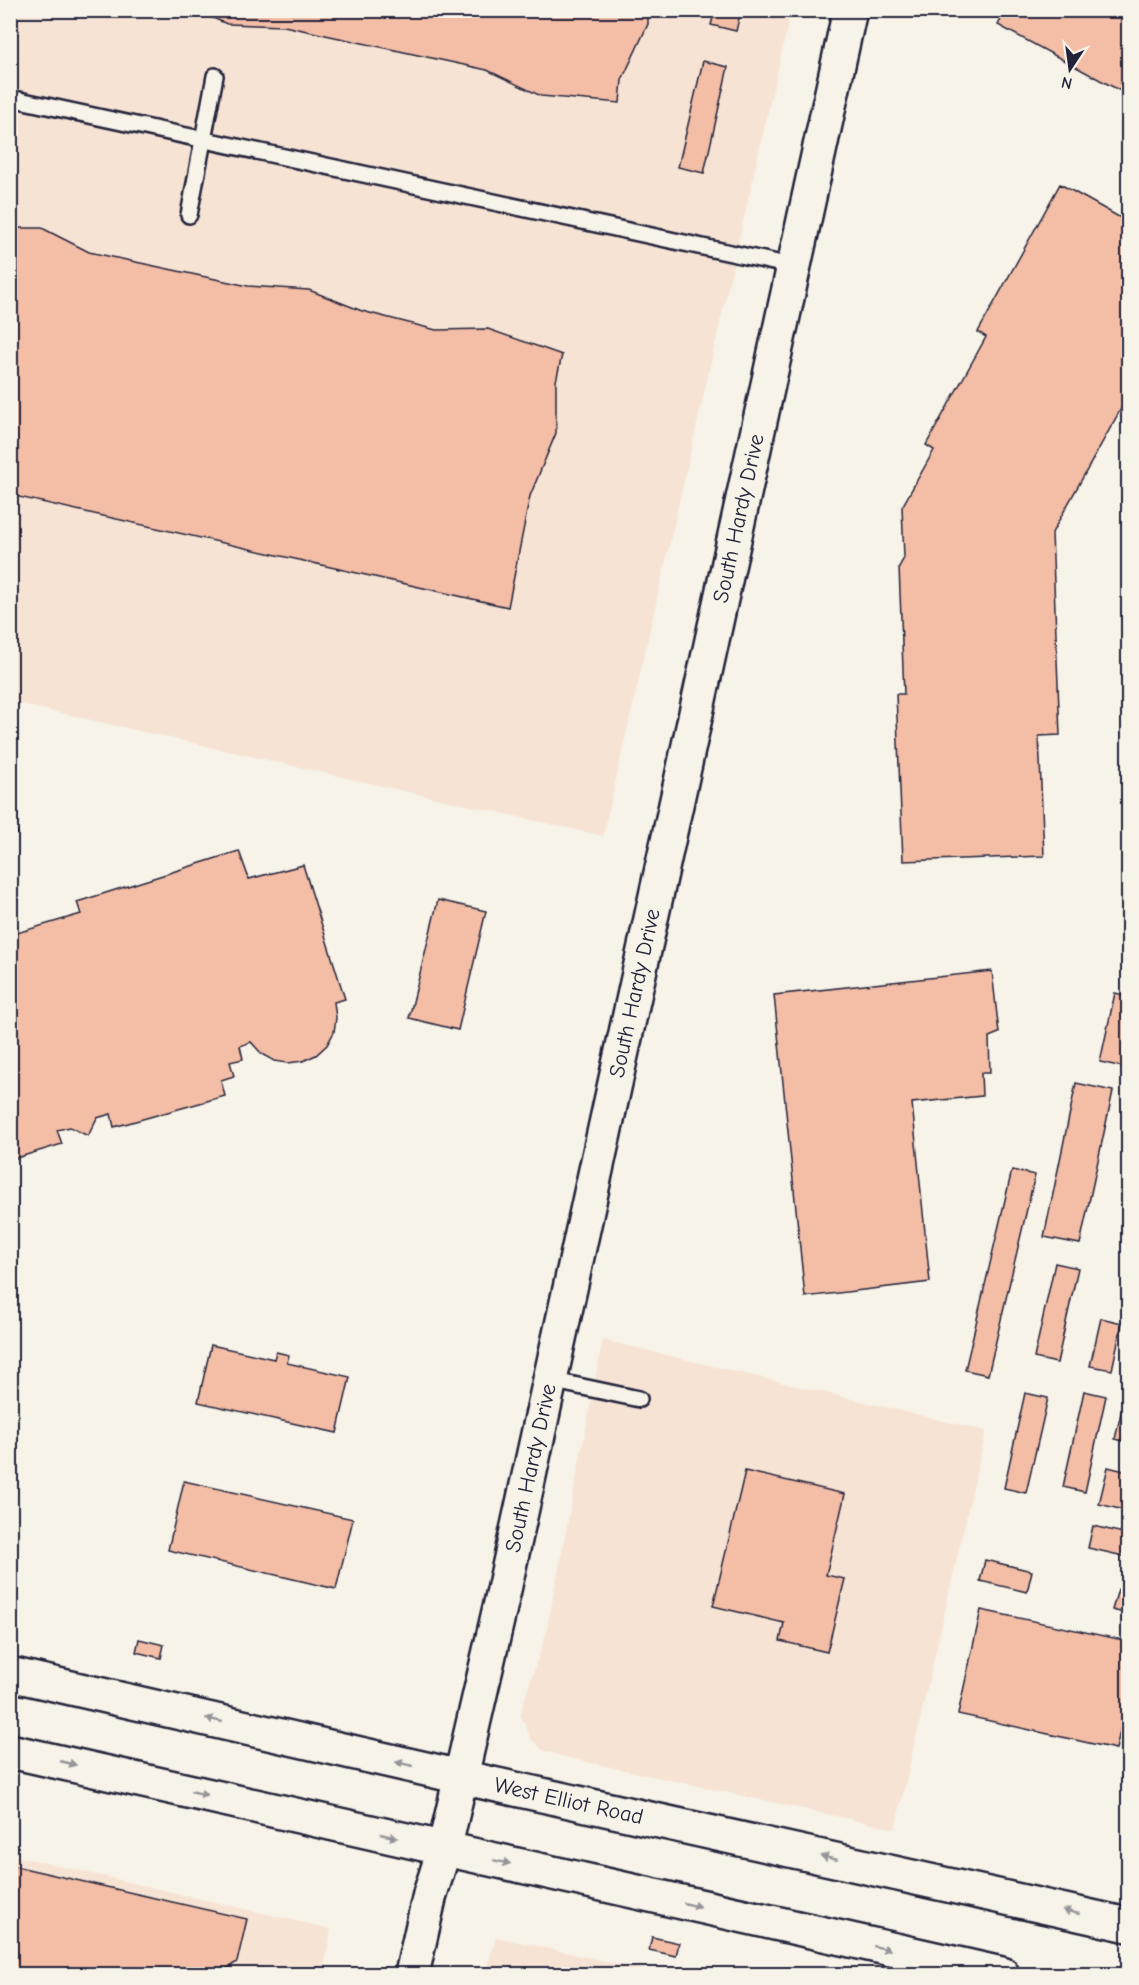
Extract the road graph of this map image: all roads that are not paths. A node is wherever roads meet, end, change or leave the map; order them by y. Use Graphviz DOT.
graph roads {
  1 [pos="850,10"];
  2 [pos="215,76"];
  3 [pos="10,98"];
  4 [pos="204,138"];
  5 [pos="189,215"];
  6 [pos="796,267"];
  7 [pos="550,1380"];
  8 [pos="639,1399"];
  9 [pos="10,1674"];
  10 [pos="10,1750"];
  11 [pos="461,1777"];
  12 [pos="444,1850"];
  13 [pos="1128,1925"];
  14 [pos="412,1974"];
  15 [pos="1002,1974"];
  1 -- 6 [label="main road, South Hardy Drive"];
  2 -- 4 [label="lane"];
  3 -- 4 [label="lane"];
  4 -- 5 [label="lane"];
  4 -- 6 [label="lane"];
  6 -- 7 [label="main road, South Hardy Drive"];
  7 -- 8 [label="lane"];
  7 -- 11 [label="main road, South Hardy Drive"];
  11 -- 9 [label="main road, West Elliot Road, one-way"];
  10 -- 12 [label="main road, one-way"];
  11 -- 12 [label="main road, South Hardy Drive"];
  13 -- 11 [label="main road, West Elliot Road, one-way"];
  12 -- 14 [label="main road, South Hardy Drive"];
  12 -- 15 [label="main road, one-way"];
}
